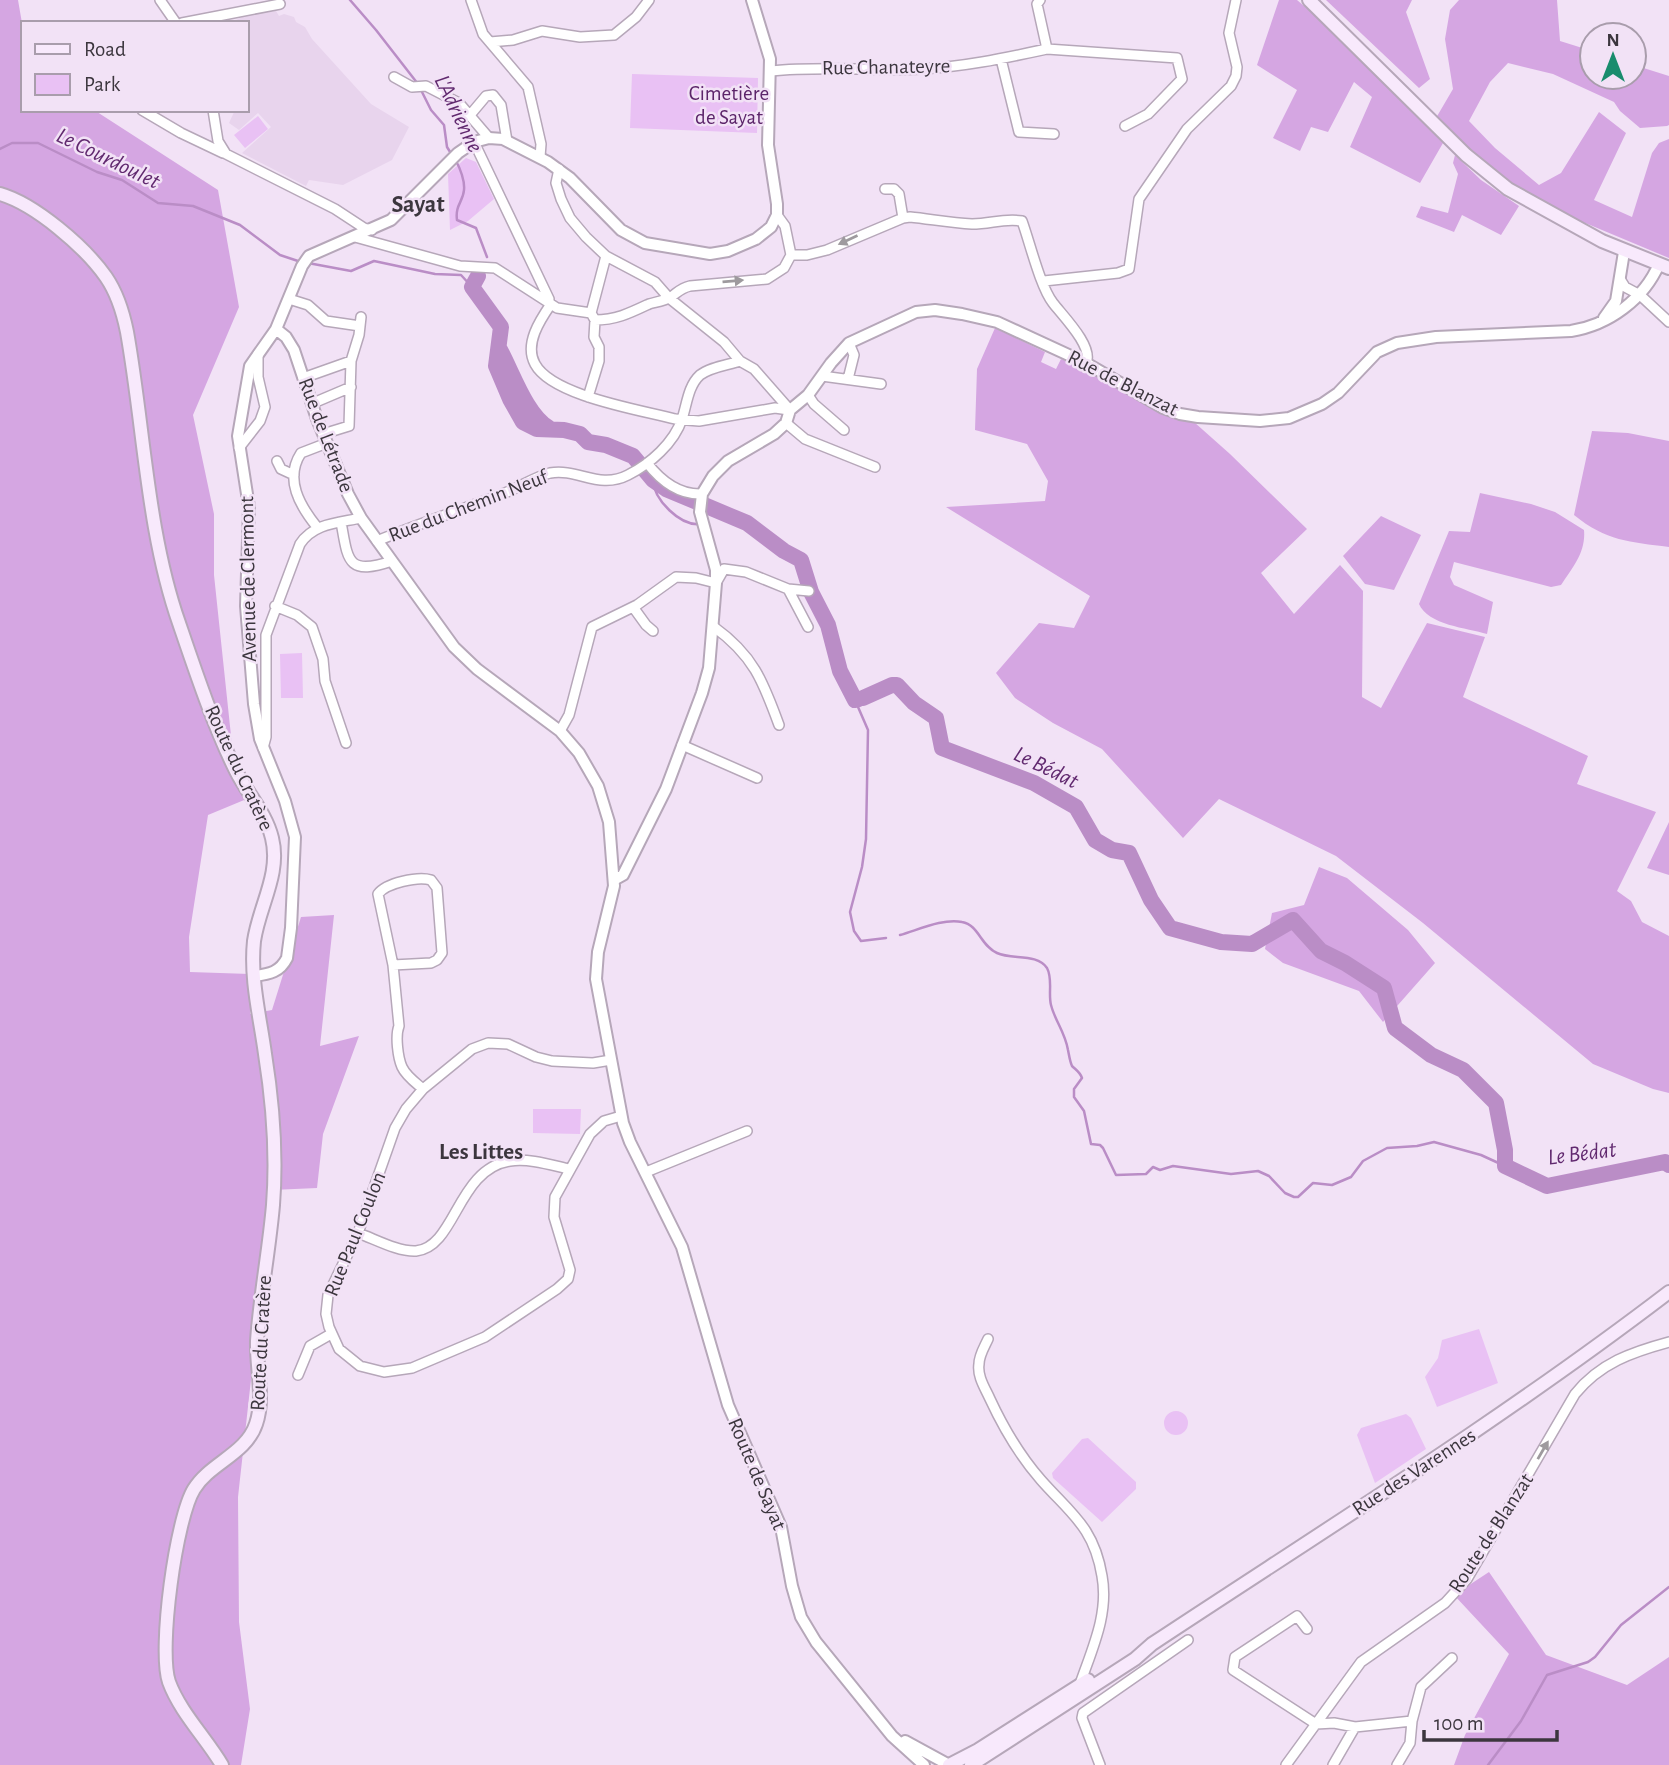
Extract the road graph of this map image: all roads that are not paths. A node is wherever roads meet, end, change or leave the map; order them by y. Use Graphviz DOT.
graph roads {
  1 [pos="160,0"];
  2 [pos="471,0"];
  3 [pos="649,0"];
  4 [pos="752,0"];
  5 [pos="1040,0"];
  6 [pos="1236,0"];
  7 [pos="1309,0"];
  8 [pos="280,4"];
  9 [pos="175,21"];
  10 [pos="192,21"];
  11 [pos="490,42"];
  12 [pos="1047,49"];
  13 [pos="1000,59"];
  14 [pos="771,71"];
  15 [pos="394,77"];
  16 [pos="145,112"];
  17 [pos="213,112"];
  18 [pos="470,116"];
  19 [pos="1125,126"];
  20 [pos="1054,134"];
  21 [pos="489,138"];
  22 [pos="507,141"];
  23 [pos="474,142"];
  24 [pos="226,154"];
  25 [pos="540,157"];
  26 [pos="559,169"];
  27 [pos="885,189"];
  28 [pos="0,194"];
  29 [pos="776,215"];
  30 [pos="903,218"];
  31 [pos="372,230"];
  32 [pos="355,237"];
  33 [pos="1625,252"];
  34 [pos="791,255"];
  35 [pos="606,256"];
  36 [pos="1664,266"];
  37 [pos="1620,279"];
  38 [pos="1044,281"];
  39 [pos="1640,295"];
  40 [pos="289,299"];
  41 [pos="669,299"];
  42 [pos="551,304"];
  43 [pos="593,317"];
  44 [pos="1669,322"];
  45 [pos="1599,323"];
  46 [pos="276,329"];
  47 [pos="849,344"];
  48 [pos="258,354"];
  49 [pos="351,361"];
  50 [pos="740,361"];
  51 [pos="1086,363"];
  52 [pos="822,376"];
  53 [pos="303,378"];
  54 [pos="848,379"];
  55 [pos="881,384"];
  56 [pos="351,387"];
  57 [pos="808,395"];
  58 [pos="588,397"];
  59 [pos="311,404"];
  60 [pos="790,410"];
  61 [pos="681,420"];
  62 [pos="786,422"];
  63 [pos="844,429"];
  64 [pos="325,439"];
  65 [pos="239,448"];
  66 [pos="276,461"];
  67 [pos="644,466"];
  68 [pos="875,467"];
  69 [pos="294,475"];
  70 [pos="702,501"];
  71 [pos="361,518"];
  72 [pos="341,522"];
  73 [pos="317,527"];
  74 [pos="377,541"];
  75 [pos="711,556"];
  76 [pos="392,561"];
  77 [pos="723,569"];
  78 [pos="716,583"];
  79 [pos="788,589"];
  80 [pos="808,592"];
  81 [pos="275,606"];
  82 [pos="633,607"];
  83 [pos="808,626"];
  84 [pos="714,627"];
  85 [pos="653,631"];
  86 [pos="779,725"];
  87 [pos="560,731"];
  88 [pos="346,743"];
  89 [pos="682,745"];
  90 [pos="262,748"];
  91 [pos="757,778"];
  92 [pos="614,880"];
  93 [pos="393,965"];
  94 [pos="254,976"];
  95 [pos="611,1060"];
  96 [pos="423,1089"];
  97 [pos="621,1116"];
  98 [pos="747,1131"];
  99 [pos="569,1169"];
  100 [pos="646,1172"];
  101 [pos="358,1233"];
  102 [pos="1669,1292"];
  103 [pos="331,1334"];
  104 [pos="988,1339"];
  105 [pos="1669,1342"];
  106 [pos="298,1375"];
  107 [pos="1307,1629"];
  108 [pos="1188,1640"];
  109 [pos="1452,1657"];
  110 [pos="1082,1688"];
  111 [pos="1412,1721"];
  112 [pos="1317,1724"];
  113 [pos="1355,1727"];
  114 [pos="888,1730"];
  115 [pos="222,1765"];
  116 [pos="924,1765"];
  117 [pos="949,1765"];
  118 [pos="971,1765"];
  119 [pos="1100,1765"];
  120 [pos="1286,1765"];
  121 [pos="1333,1765"];
  122 [pos="1397,1765"];
  1 -- 9 [label="street"];
  2 -- 11 [label="street"];
  3 -- 11 [label="street"];
  4 -- 14 [label="street"];
  5 -- 12 [label="street"];
  6 -- 38 [label="street"];
  7 -- 33 [label="main road"];
  8 -- 10 [label="street"];
  11 -- 25 [label="street"];
  12 -- 13 [label="street, Rue Chanateyre"];
  12 -- 19 [label="street, Rue Chanateyre"];
  13 -- 14 [label="street, Rue Chanateyre"];
  13 -- 20 [label="street"];
  14 -- 29 [label="street"];
  15 -- 18 [label="street"];
  16 -- 24 [label="street"];
  17 -- 24 [label="street"];
  18 -- 21 [label="street"];
  18 -- 22 [label="street"];
  21 -- 22 [label="street, Avenue de Clermont"];
  21 -- 23 [label="street, Avenue de Clermont"];
  22 -- 25 [label="street, Avenue de Clermont"];
  23 -- 31 [label="street, Avenue de Clermont"];
  23 -- 42 [label="street"];
  24 -- 31 [label="street"];
  25 -- 26 [label="street, Avenue de Clermont"];
  26 -- 29 [label="street, Avenue de Clermont"];
  26 -- 35 [label="street"];
  27 -- 30 [label="street"];
  28 -- 94 [label="main road, Route du Cratère"];
  29 -- 34 [label="street"];
  30 -- 34 [label="street, one-way"];
  30 -- 38 [label="street"];
  31 -- 32 [label="street, Avenue de Clermont"];
  32 -- 40 [label="street, Avenue de Clermont"];
  32 -- 42 [label="street"];
  33 -- 36 [label="main road"];
  33 -- 37 [label="street"];
  41 -- 34 [label="street, one-way"];
  35 -- 41 [label="street"];
  35 -- 43 [label="street"];
  36 -- 39 [label="street, Rue de Blanzat"];
  37 -- 39 [label="street"];
  37 -- 45 [label="street"];
  38 -- 51 [label="street"];
  39 -- 44 [label="street"];
  39 -- 45 [label="street, Rue de Blanzat"];
  40 -- 46 [label="street, Avenue de Clermont"];
  40 -- 49 [label="street"];
  41 -- 43 [label="street"];
  41 -- 50 [label="street"];
  42 -- 43 [label="street"];
  42 -- 58 [label="street"];
  43 -- 58 [label="street"];
  45 -- 51 [label="street, Rue de Blanzat"];
  46 -- 48 [label="street, Avenue de Clermont"];
  46 -- 53 [label="street, Rue de Létrade"];
  47 -- 51 [label="street, Rue de Blanzat"];
  47 -- 52 [label="street, Rue de Blanzat"];
  47 -- 54 [label="street"];
  48 -- 65 [label="street, Avenue de Clermont"];
  48 -- 65 [label="street"];
  49 -- 53 [label="street"];
  49 -- 56 [label="street"];
  50 -- 60 [label="street"];
  50 -- 61 [label="street"];
  52 -- 54 [label="street"];
  52 -- 57 [label="street, Rue de Blanzat"];
  53 -- 59 [label="street, Rue de Létrade"];
  54 -- 55 [label="street"];
  56 -- 59 [label="street"];
  56 -- 64 [label="street"];
  57 -- 60 [label="street, Rue de Blanzat"];
  57 -- 63 [label="street"];
  58 -- 61 [label="street"];
  59 -- 64 [label="street, Rue de Létrade"];
  60 -- 61 [label="street"];
  60 -- 62 [label="street"];
  61 -- 67 [label="street"];
  62 -- 68 [label="street"];
  62 -- 70 [label="street"];
  64 -- 69 [label="street"];
  64 -- 71 [label="street, Rue de Létrade"];
  65 -- 90 [label="street, Avenue de Clermont"];
  66 -- 69 [label="street"];
  67 -- 70 [label="street"];
  67 -- 74 [label="street, Rue du Chemin Neuf"];
  69 -- 73 [label="street"];
  70 -- 75 [label="street"];
  71 -- 72 [label="street"];
  71 -- 74 [label="street, Rue de Létrade"];
  72 -- 73 [label="street"];
  72 -- 76 [label="street"];
  73 -- 81 [label="street"];
  74 -- 76 [label="street, Rue de Létrade"];
  75 -- 77 [label="street"];
  75 -- 78 [label="street"];
  76 -- 87 [label="street, Rue de Létrade"];
  77 -- 78 [label="street"];
  77 -- 79 [label="street"];
  78 -- 82 [label="street"];
  78 -- 84 [label="street"];
  79 -- 80 [label="street"];
  79 -- 83 [label="street"];
  81 -- 88 [label="street"];
  81 -- 90 [label="street"];
  82 -- 85 [label="street"];
  82 -- 87 [label="street"];
  84 -- 86 [label="street"];
  84 -- 89 [label="street"];
  87 -- 92 [label="street, Rue de Létrade"];
  89 -- 91 [label="street"];
  89 -- 92 [label="street"];
  90 -- 94 [label="street, Avenue de Clermont"];
  92 -- 95 [label="street, Route de Sayat"];
  93 -- 93 [label="street"];
  93 -- 96 [label="street"];
  94 -- 115 [label="main road, Route du Cratère"];
  95 -- 96 [label="street, Rue Paul Coulon"];
  95 -- 97 [label="street, Route de Sayat"];
  96 -- 101 [label="street, Rue Paul Coulon"];
  97 -- 99 [label="street"];
  97 -- 100 [label="street, Route de Sayat"];
  98 -- 100 [label="street"];
  99 -- 101 [label="street"];
  99 -- 103 [label="street"];
  100 -- 114 [label="street, Route de Sayat"];
  101 -- 103 [label="street, Rue Paul Coulon"];
  102 -- 110 [label="main road, Rue des Varennes"];
  103 -- 106 [label="street"];
  104 -- 110 [label="street"];
  112 -- 105 [label="street, Route de Blanzat, one-way"];
  107 -- 112 [label="street"];
  108 -- 119 [label="street"];
  109 -- 111 [label="street"];
  110 -- 117 [label="main road, Rue des Varennes"];
  110 -- 118 [label="main road, Rue des Varennes"];
  111 -- 113 [label="street"];
  111 -- 122 [label="street"];
  112 -- 113 [label="street"];
  112 -- 120 [label="street, Route de Blanzat"];
  113 -- 121 [label="street"];
  114 -- 116 [label="street, Route de Sayat"];
  114 -- 117 [label="street, Route de Sayat"];
}
